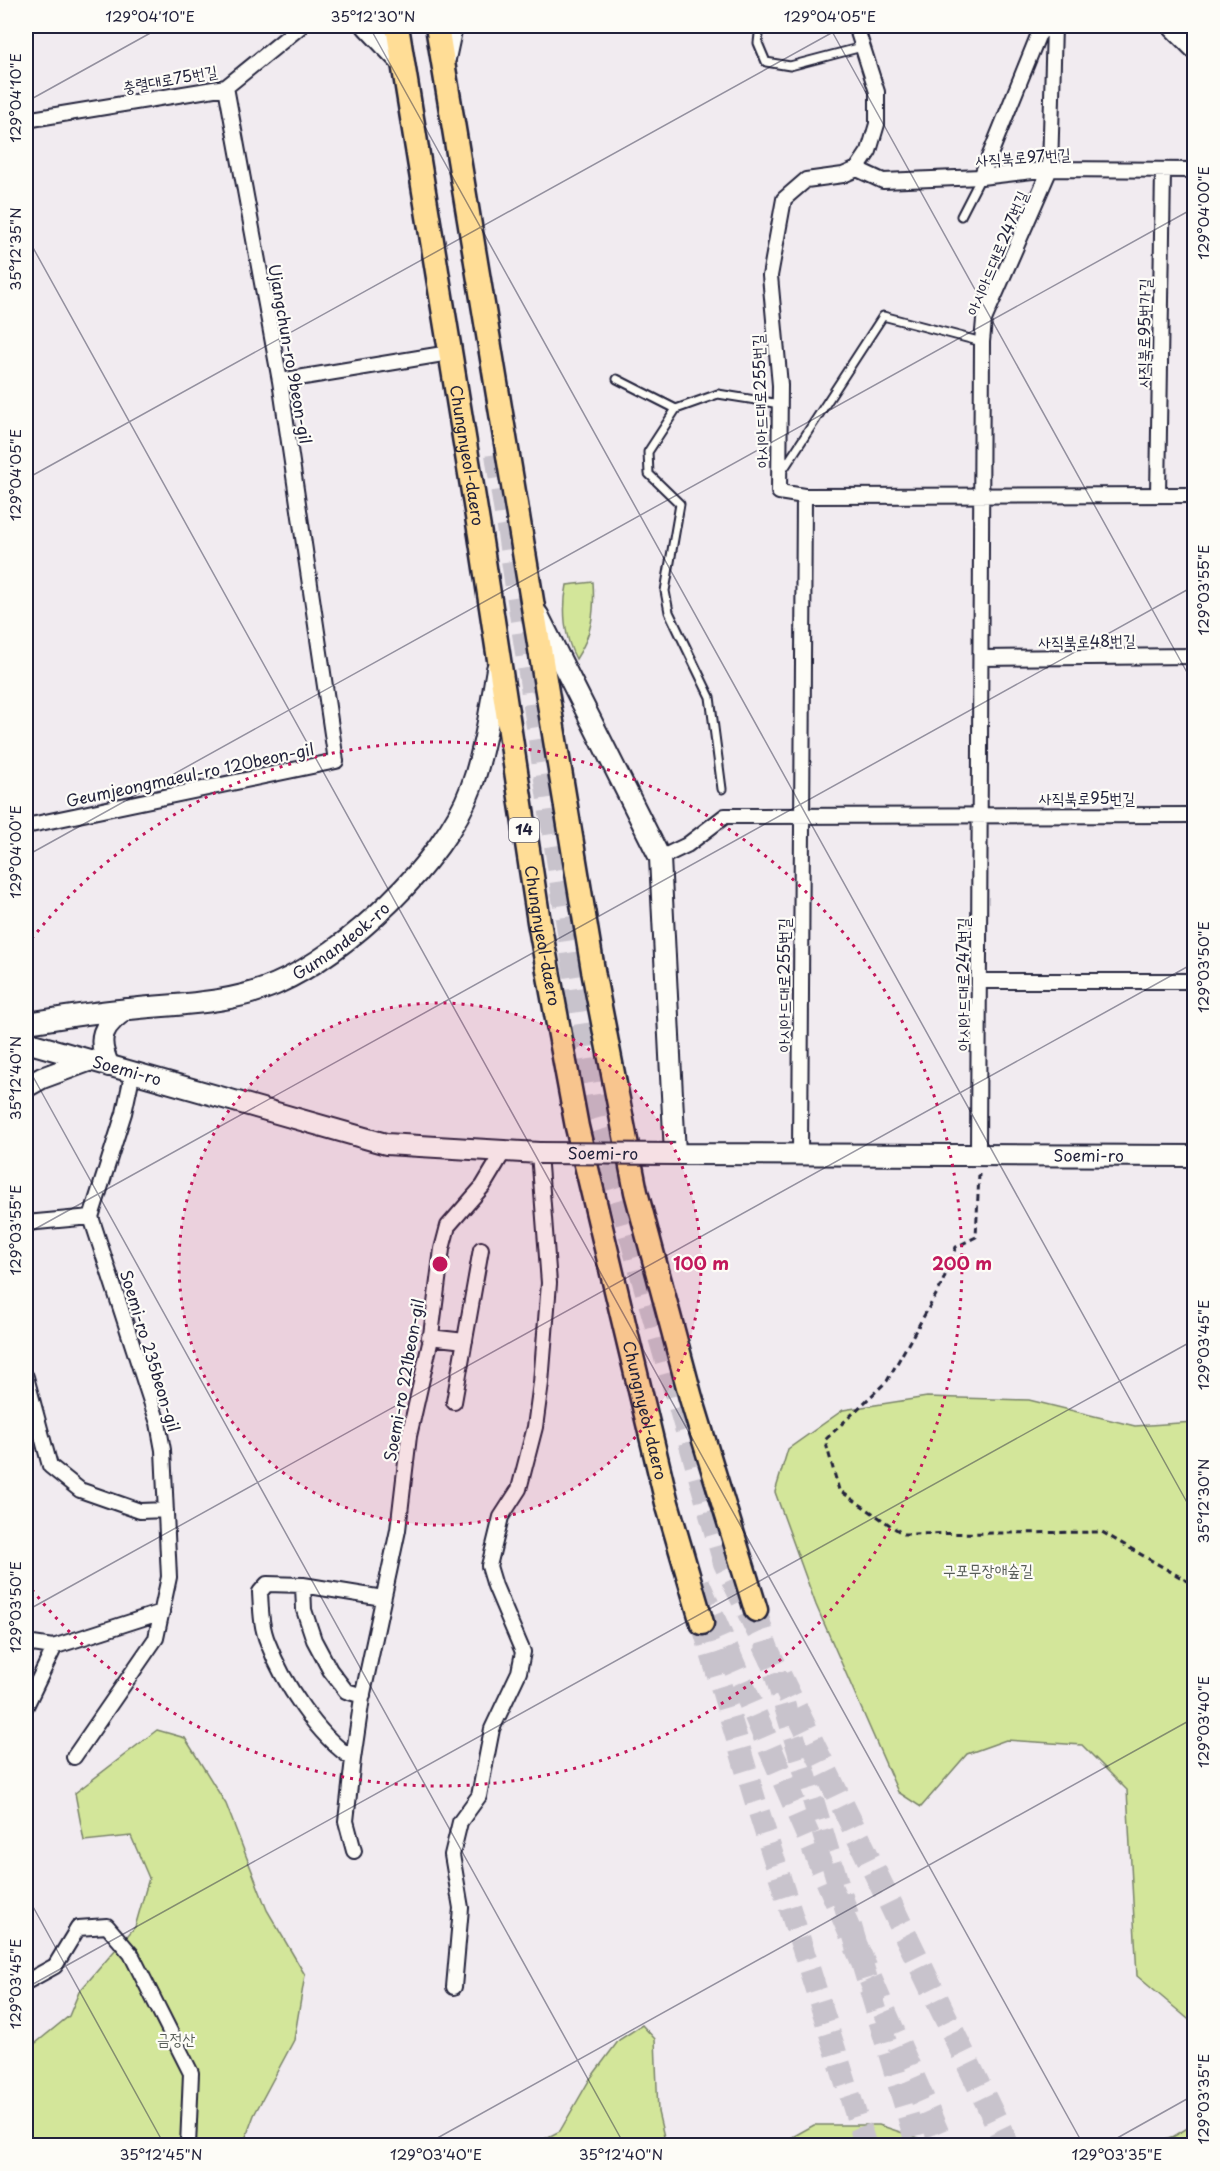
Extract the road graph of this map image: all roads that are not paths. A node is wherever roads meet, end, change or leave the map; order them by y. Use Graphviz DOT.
graph roads {
  1 [pos="301,26"];
  2 [pos="367,26"];
  3 [pos="397,26"];
  4 [pos="436,26"];
  5 [pos="452,26"];
  6 [pos="760,26"];
  7 [pos="856,26"];
  8 [pos="1046,26"];
  9 [pos="1054,26"];
  10 [pos="1171,26"];
  11 [pos="1194,26"];
  12 [pos="862,47"];
  13 [pos="1194,49"];
  14 [pos="401,62"];
  15 [pos="444,65"];
  16 [pos="226,87"];
  17 [pos="26,120"];
  18 [pos="857,169"];
  19 [pos="1050,169"];
  20 [pos="1164,170"];
  21 [pos="1194,170"];
  22 [pos="981,177"];
  23 [pos="961,216"];
  24 [pos="982,342"];
  25 [pos="449,353"];
  26 [pos="617,379"];
  27 [pos="280,381"];
  28 [pos="780,404"];
  29 [pos="676,409"];
  30 [pos="780,475"];
  31 [pos="1158,495"];
  32 [pos="1194,495"];
  33 [pos="804,496"];
  34 [pos="982,496"];
  35 [pos="530,599"];
  36 [pos="315,628"];
  37 [pos="1194,656"];
  38 [pos="981,658"];
  39 [pos="498,663"];
  40 [pos="722,789"];
  41 [pos="980,814"];
  42 [pos="802,815"];
  43 [pos="1194,815"];
  44 [pos="26,826"];
  45 [pos="660,858"];
  46 [pos="979,981"];
  47 [pos="1194,981"];
  48 [pos="127,1009"];
  49 [pos="26,1023"];
  50 [pos="26,1042"];
  51 [pos="88,1061"];
  52 [pos="109,1066"];
  53 [pos="133,1071"];
  54 [pos="26,1087"];
  55 [pos="504,1151"];
  56 [pos="539,1153"];
  57 [pos="675,1154"];
  58 [pos="978,1154"];
  59 [pos="800,1156"];
  60 [pos="1194,1156"];
  61 [pos="91,1217"];
  62 [pos="26,1223"];
  63 [pos="481,1249"];
  64 [pos="430,1337"];
  65 [pos="465,1341"];
  66 [pos="26,1377"];
  67 [pos="454,1402"];
  68 [pos="166,1510"];
  69 [pos="303,1585"];
  70 [pos="384,1598"];
  71 [pos="756,1610"];
  72 [pos="162,1612"];
  73 [pos="702,1623"];
  74 [pos="26,1643"];
  75 [pos="55,1646"];
  76 [pos="363,1696"];
  77 [pos="26,1706"];
  78 [pos="74,1757"];
  79 [pos="353,1759"];
  80 [pos="354,1851"];
  81 [pos="26,1982"];
  82 [pos="454,1987"];
  83 [pos="188,2145"];
  1 -- 16 [label="street, 충렬대로75번길"];
  2 -- 14 [label="main road"];
  3 -- 14 [label="main road, Chungnyeol-daero / 14"];
  4 -- 15 [label="main road"];
  5 -- 15 [label="main road"];
  6 -- 12 [label="lane"];
  7 -- 12 [label="street"];
  8 -- 22 [label="street"];
  9 -- 19 [label="street, 아시아드대로247번길"];
  10 -- 11 [label="street"];
  10 -- 13 [label="street"];
  12 -- 18 [label="street"];
  14 -- 25 [label="main road, Chungnyeol-daero / 14"];
  15 -- 35 [label="main road"];
  16 -- 17 [label="street, 충렬대로75번길"];
  16 -- 27 [label="street, Ujangchun-ro 9beon-gil"];
  18 -- 22 [label="street, 사직북로97번길"];
  18 -- 28 [label="street, 아시아드대로255번길"];
  19 -- 20 [label="street, 사직북로97번길"];
  19 -- 22 [label="street, 사직북로97번길"];
  19 -- 24 [label="street, 아시아드대로247번길"];
  20 -- 21 [label="street, 사직북로97번길"];
  20 -- 31 [label="street, 사직북로95번가길"];
  22 -- 23 [label="lane"];
  24 -- 30 [label="lane"];
  24 -- 34 [label="street, 아시아드대로247번길"];
  25 -- 27 [label="street"];
  25 -- 39 [label="main road, Chungnyeol-daero / 14"];
  26 -- 29 [label="lane"];
  27 -- 36 [label="street, Ujangchun-ro 9beon-gil"];
  28 -- 29 [label="lane"];
  28 -- 30 [label="street, 아시아드대로255번길"];
  29 -- 40 [label="lane"];
  30 -- 33 [label="street, 아시아드대로255번길"];
  31 -- 32 [label="street"];
  31 -- 34 [label="street"];
  33 -- 34 [label="street"];
  33 -- 42 [label="street, 아시아드대로255번길"];
  34 -- 38 [label="street, 아시아드대로247번길"];
  35 -- 45 [label="main road"];
  35 -- 71 [label="main road"];
  36 -- 44 [label="street, Geumjeongmaeul-ro 120beon-gil"];
  37 -- 38 [label="street, 사직북로48번길"];
  38 -- 41 [label="street, 아시아드대로247번길"];
  39 -- 48 [label="main road, Gumandeok-ro"];
  39 -- 73 [label="main road, Chungnyeol-daero / 14"];
  41 -- 42 [label="street"];
  41 -- 43 [label="street, 사직북로95번길"];
  41 -- 46 [label="street, 아시아드대로247번길"];
  42 -- 45 [label="street"];
  42 -- 59 [label="street, 아시아드대로255번길"];
  45 -- 57 [label="main road"];
  46 -- 47 [label="street"];
  46 -- 58 [label="street, 아시아드대로247번길"];
  48 -- 49 [label="main road, Gumandeok-ro"];
  48 -- 52 [label="main road"];
  50 -- 51 [label="main road, Soemi-ro"];
  51 -- 52 [label="main road, Soemi-ro"];
  51 -- 54 [label="main road"];
  52 -- 53 [label="main road, Soemi-ro"];
  53 -- 55 [label="main road, Soemi-ro"];
  53 -- 61 [label="street"];
  55 -- 56 [label="main road, Soemi-ro"];
  55 -- 64 [label="street, Soemi-ro 221beon-gil"];
  56 -- 57 [label="main road, Soemi-ro, bridge"];
  56 -- 82 [label="street"];
  57 -- 59 [label="main road, Soemi-ro"];
  58 -- 59 [label="main road, Soemi-ro"];
  58 -- 60 [label="main road, Soemi-ro"];
  61 -- 62 [label="street"];
  61 -- 68 [label="street, Soemi-ro 235beon-gil"];
  63 -- 65 [label="street"];
  64 -- 65 [label="street"];
  64 -- 70 [label="street, Soemi-ro 221beon-gil"];
  65 -- 67 [label="street"];
  66 -- 68 [label="street"];
  68 -- 72 [label="street, Soemi-ro 235beon-gil"];
  69 -- 70 [label="street"];
  69 -- 76 [label="street"];
  69 -- 79 [label="street"];
  70 -- 76 [label="street, Soemi-ro 221beon-gil"];
  72 -- 75 [label="street"];
  72 -- 78 [label="street, Soemi-ro 235beon-gil"];
  74 -- 75 [label="street"];
  75 -- 77 [label="street"];
  76 -- 79 [label="street, Soemi-ro 221beon-gil"];
  79 -- 80 [label="street, Soemi-ro 221beon-gil"];
  81 -- 83 [label="street"];
}
